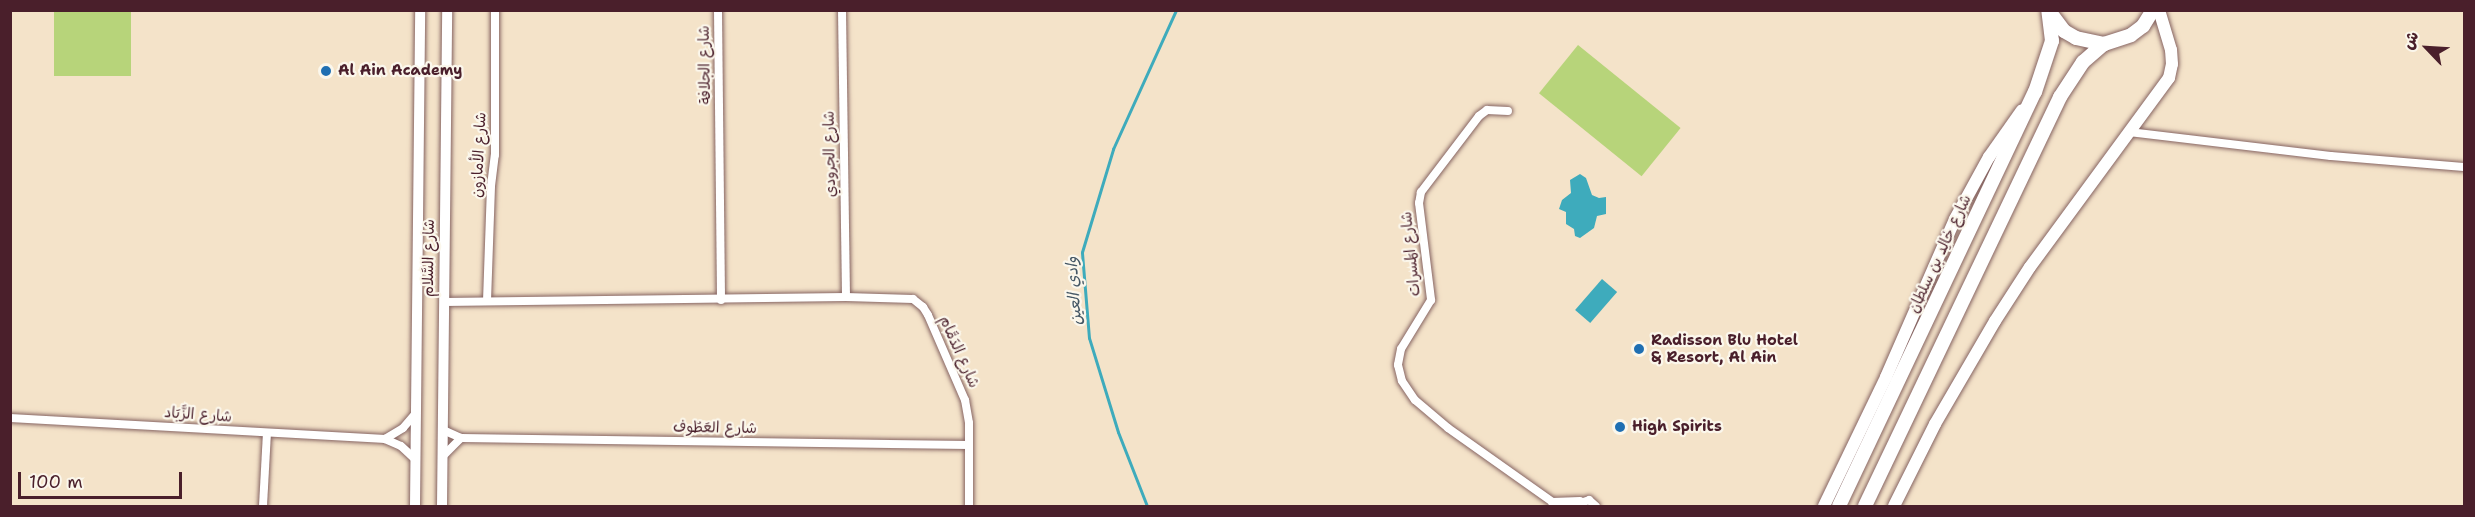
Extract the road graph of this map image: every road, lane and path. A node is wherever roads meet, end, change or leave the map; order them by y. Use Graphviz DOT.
graph roads {
  1 [pos="420,10"];
  2 [pos="447,10"];
  3 [pos="495,10"];
  4 [pos="718,10"];
  5 [pos="842,10"];
  6 [pos="2049,10"];
  7 [pos="2153,10"];
  8 [pos="2159,10"];
  9 [pos="2104,44"];
  10 [pos="2035,92"];
  11 [pos="1508,111"];
  12 [pos="2130,132"];
  13 [pos="2464,167"];
  14 [pos="846,297"];
  15 [pos="721,300"];
  16 [pos="487,301"];
  17 [pos="444,302"];
  18 [pos="416,412"];
  19 [pos="10,418"];
  20 [pos="443,430"];
  21 [pos="267,433"];
  22 [pos="461,438"];
  23 [pos="385,439"];
  24 [pos="969,445"];
  25 [pos="444,455"];
  26 [pos="414,458"];
  27 [pos="1555,504"];
  28 [pos="1577,504"];
  29 [pos="263,507"];
  30 [pos="415,507"];
  31 [pos="442,507"];
  32 [pos="969,507"];
  33 [pos="1596,507"];
  34 [pos="1824,507"];
  35 [pos="1839,507"];
  36 [pos="1865,507"];
  37 [pos="1894,507"];
  1 -- 18 [label="street, شارع السَّلام"];
  2 -- 17 [label="street, شارع السَّلام"];
  3 -- 16 [label="street, شارع الأمازون"];
  4 -- 15 [label="street, شارع الجلافة"];
  5 -- 14 [label="street, شارع الجرودي"];
  6 -- 9 [label="main road"];
  6 -- 10 [label="main road, شارع خالِد بن سلطان"];
  7 -- 9 [label="main road"];
  8 -- 12 [label="main road"];
  9 -- 36 [label="main road"];
  10 -- 34 [label="main road"];
  10 -- 35 [label="main road, شارع خالِد بن سلطان"];
  11 -- 27 [label="street, شارع المَسرات"];
  12 -- 13 [label="street"];
  12 -- 37 [label="main road"];
  14 -- 15 [label="street, شارع الدَمَّام"];
  14 -- 24 [label="street, شارع الدَمَّام"];
  15 -- 16 [label="street, شارع الدَمَّام"];
  16 -- 17 [label="street, شارع الدَمَّام"];
  17 -- 20 [label="street, شارع السَّلام"];
  18 -- 23 [label="street"];
  18 -- 26 [label="street, شارع السَّلام"];
  19 -- 21 [label="street, شارع الزَّبَاد"];
  20 -- 22 [label="street, شارع العَطُوف"];
  20 -- 25 [label="street, شارع السَّلام"];
  21 -- 23 [label="street, شارع الزَّبَاد"];
  21 -- 29 [label="street"];
  22 -- 24 [label="street, شارع العَطُوف"];
  22 -- 25 [label="street"];
  23 -- 26 [label="street, شارع الزَّبَاد"];
  24 -- 32 [label="street, شارع الدَمَّام"];
  25 -- 31 [label="street, شارع السَّلام"];
  26 -- 30 [label="street, شارع السَّلام"];
  27 -- 28 [label="street, شارع المَسرات"];
  28 -- 33 [label="street"];
}
